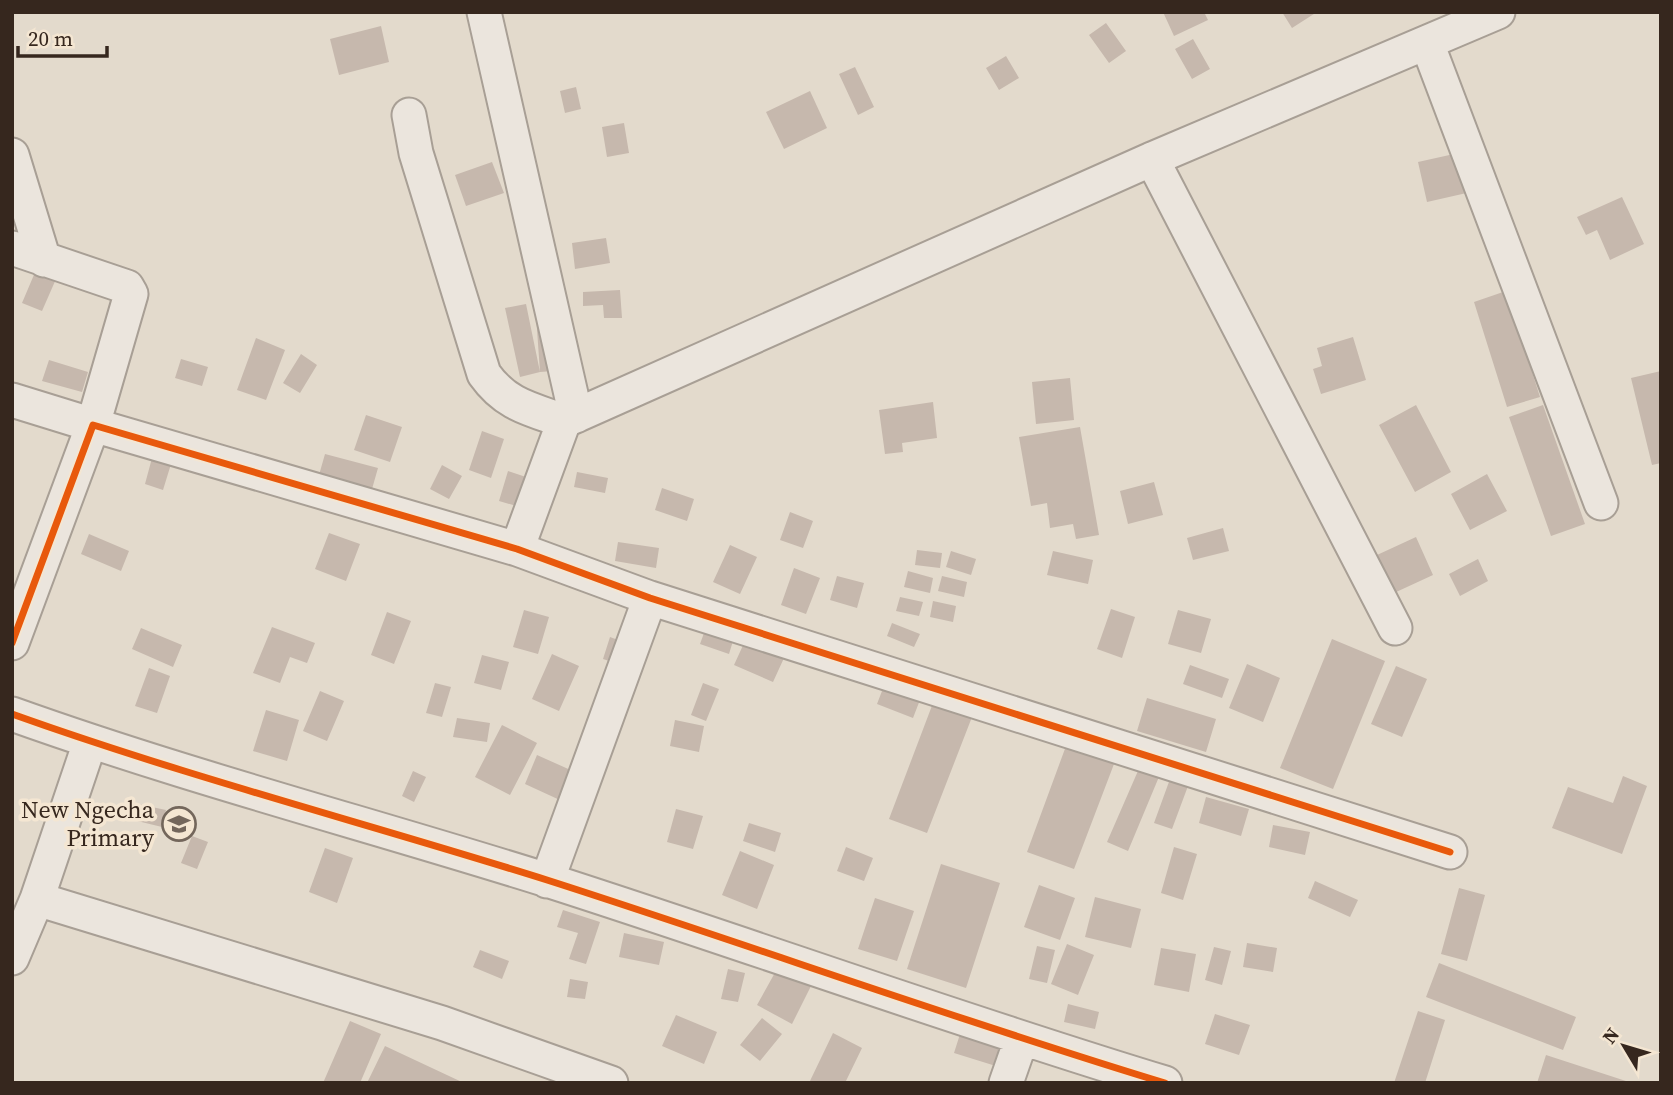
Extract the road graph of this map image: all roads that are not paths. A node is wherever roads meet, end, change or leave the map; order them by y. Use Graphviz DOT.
graph roads {
  1 [pos="484,12"];
  2 [pos="1498,12"];
  3 [pos="1427,43"];
  4 [pos="410,115"];
  5 [pos="12,155"];
  6 [pos="1152,159"];
  7 [pos="12,248"];
  8 [pos="44,260"];
  9 [pos="12,400"];
  10 [pos="570,418"];
  11 [pos="93,425"];
  12 [pos="1601,503"];
  13 [pos="517,549"];
  14 [pos="650,598"];
  15 [pos="1395,628"];
  16 [pos="12,643"];
  17 [pos="12,714"];
  18 [pos="90,742"];
  19 [pos="1450,852"];
  20 [pos="547,881"];
  21 [pos="37,899"];
  22 [pos="12,958"];
  23 [pos="1021,1040"];
  24 [pos="611,1083"];
  25 [pos="1006,1083"];
  26 [pos="1165,1083"];
  1 -- 10 [label="street"];
  2 -- 3 [label="street"];
  3 -- 6 [label="street"];
  3 -- 12 [label="street"];
  4 -- 10 [label="street"];
  5 -- 8 [label="street"];
  6 -- 10 [label="street"];
  6 -- 15 [label="street"];
  7 -- 8 [label="street"];
  8 -- 11 [label="street"];
  9 -- 11 [label="street"];
  10 -- 13 [label="street"];
  11 -- 13 [label="street"];
  11 -- 16 [label="street"];
  13 -- 14 [label="street"];
  14 -- 19 [label="street"];
  14 -- 20 [label="street"];
  17 -- 18 [label="street"];
  18 -- 20 [label="street"];
  18 -- 21 [label="street"];
  20 -- 23 [label="street"];
  21 -- 22 [label="street"];
  21 -- 24 [label="street"];
  23 -- 25 [label="street"];
  23 -- 26 [label="street"];
}
